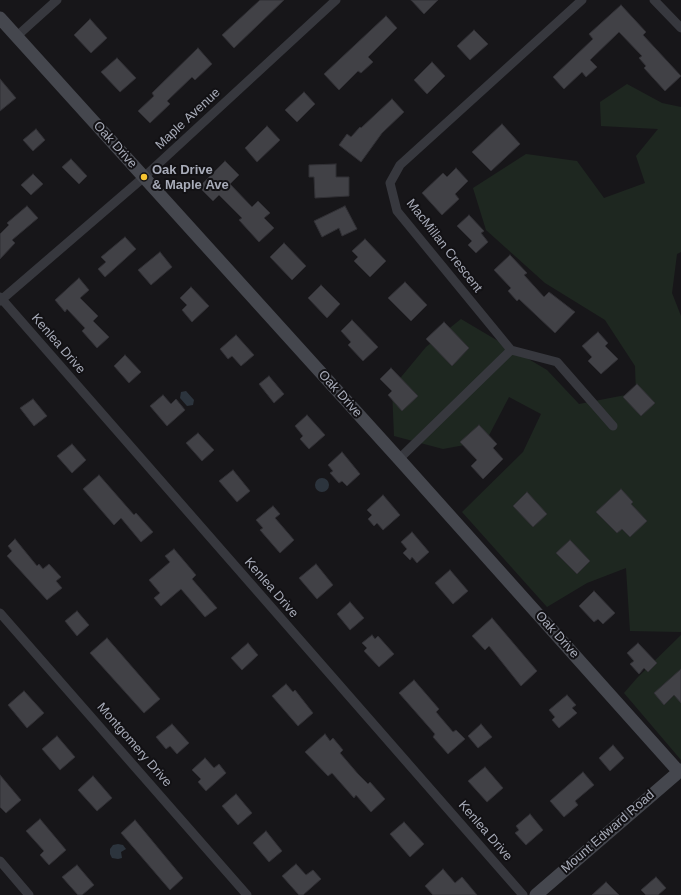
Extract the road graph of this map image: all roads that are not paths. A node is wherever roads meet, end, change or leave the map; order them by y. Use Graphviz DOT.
graph roads {
  1 [pos="57,0"];
  2 [pos="336,0"];
  3 [pos="582,0"];
  4 [pos="654,0"];
  5 [pos="0,18"];
  6 [pos="681,28"];
  7 [pos="17,36"];
  8 [pos="144,177"];
  9 [pos="1,299"];
  10 [pos="511,350"];
  11 [pos="613,426"];
  12 [pos="399,459"];
  13 [pos="0,613"];
  14 [pos="680,771"];
  15 [pos="0,861"];
  16 [pos="29,895"];
  17 [pos="248,895"];
  18 [pos="523,895"];
  19 [pos="536,895"];
  1 -- 7 [label="street"];
  2 -- 8 [label="street, Maple Avenue"];
  3 -- 10 [label="street, MacMillan Crescent"];
  4 -- 6 [label="street"];
  5 -- 7 [label="street, Oak Drive"];
  7 -- 8 [label="street, Oak Drive"];
  8 -- 9 [label="street, Maple Avenue"];
  8 -- 12 [label="street, Oak Drive"];
  9 -- 18 [label="street, Kenlea Drive"];
  10 -- 11 [label="street"];
  10 -- 12 [label="street"];
  12 -- 14 [label="street, Oak Drive"];
  13 -- 17 [label="street, Montgomery Drive"];
  14 -- 19 [label="street, Mount Edward Road"];
  15 -- 16 [label="street"];
}
